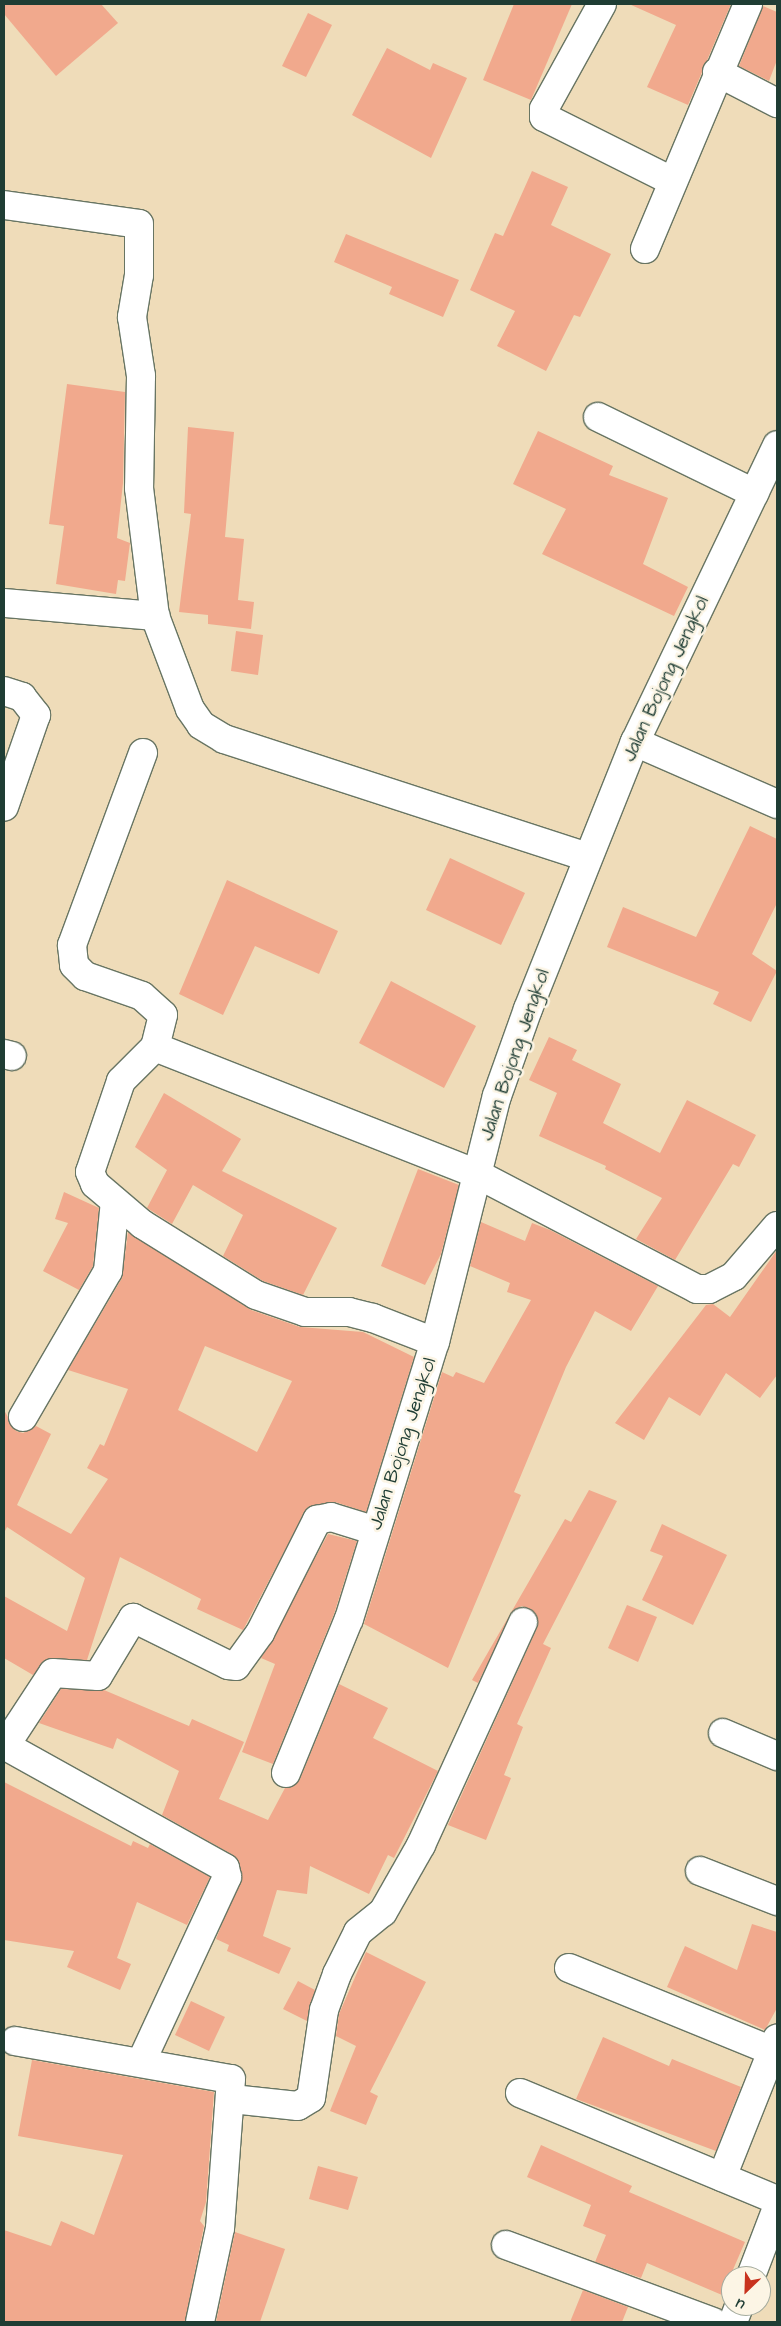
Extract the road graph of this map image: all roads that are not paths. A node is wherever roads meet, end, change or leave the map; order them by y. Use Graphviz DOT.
graph roads {
  1 [pos="602,4"];
  2 [pos="748,4"];
  3 [pos="716,72"];
  4 [pos="777,103"];
  5 [pos="672,181"];
  6 [pos="4,205"];
  7 [pos="645,249"];
  8 [pos="598,417"];
  9 [pos="775,456"];
  10 [pos="754,493"];
  11 [pos="4,603"];
  12 [pos="155,616"];
  13 [pos="4,691"];
  14 [pos="635,742"];
  15 [pos="143,753"];
  16 [pos="777,804"];
  17 [pos="4,807"];
  18 [pos="587,857"];
  19 [pos="155,1047"];
  20 [pos="477,1174"];
  21 [pos="115,1202"];
  22 [pos="777,1226"];
  23 [pos="436,1342"];
  24 [pos="23,1417"];
  25 [pos="376,1531"];
  26 [pos="522,1622"];
  27 [pos="723,1733"];
  28 [pos="4,1745"];
  29 [pos="777,1756"];
  30 [pos="286,1773"];
  31 [pos="700,1871"];
  32 [pos="777,1901"];
  33 [pos="570,1968"];
  34 [pos="15,2041"];
  35 [pos="776,2048"];
  36 [pos="142,2060"];
  37 [pos="520,2093"];
  38 [pos="232,2099"];
  39 [pos="722,2177"];
  40 [pos="777,2200"];
  41 [pos="777,2208"];
  42 [pos="506,2245"];
  43 [pos="755,2266"];
  44 [pos="200,2322"];
  45 [pos="713,2322"];
  1 -- 5 [label="street"];
  2 -- 3 [label="street"];
  3 -- 4 [label="street"];
  3 -- 5 [label="street"];
  5 -- 7 [label="street"];
  6 -- 12 [label="street"];
  8 -- 10 [label="street"];
  9 -- 10 [label="street, Jalan Bojong Jengkol"];
  10 -- 14 [label="street, Jalan Bojong Jengkol"];
  11 -- 12 [label="street"];
  12 -- 18 [label="street"];
  13 -- 17 [label="street"];
  14 -- 16 [label="street"];
  14 -- 18 [label="street, Jalan Bojong Jengkol"];
  15 -- 19 [label="street"];
  18 -- 20 [label="street, Jalan Bojong Jengkol"];
  19 -- 20 [label="street"];
  19 -- 21 [label="street"];
  20 -- 22 [label="street"];
  20 -- 23 [label="street, Jalan Bojong Jengkol"];
  21 -- 23 [label="street"];
  21 -- 24 [label="street"];
  23 -- 25 [label="street, Jalan Bojong Jengkol"];
  25 -- 28 [label="street"];
  25 -- 30 [label="street, Jalan Bojong Jengkol"];
  26 -- 38 [label="street"];
  27 -- 29 [label="street"];
  28 -- 36 [label="street"];
  31 -- 32 [label="street"];
  33 -- 35 [label="street"];
  34 -- 36 [label="street"];
  35 -- 39 [label="street"];
  36 -- 38 [label="street"];
  37 -- 39 [label="street"];
  38 -- 44 [label="street"];
  39 -- 40 [label="street"];
  41 -- 43 [label="street"];
  42 -- 45 [label="street"];
}
